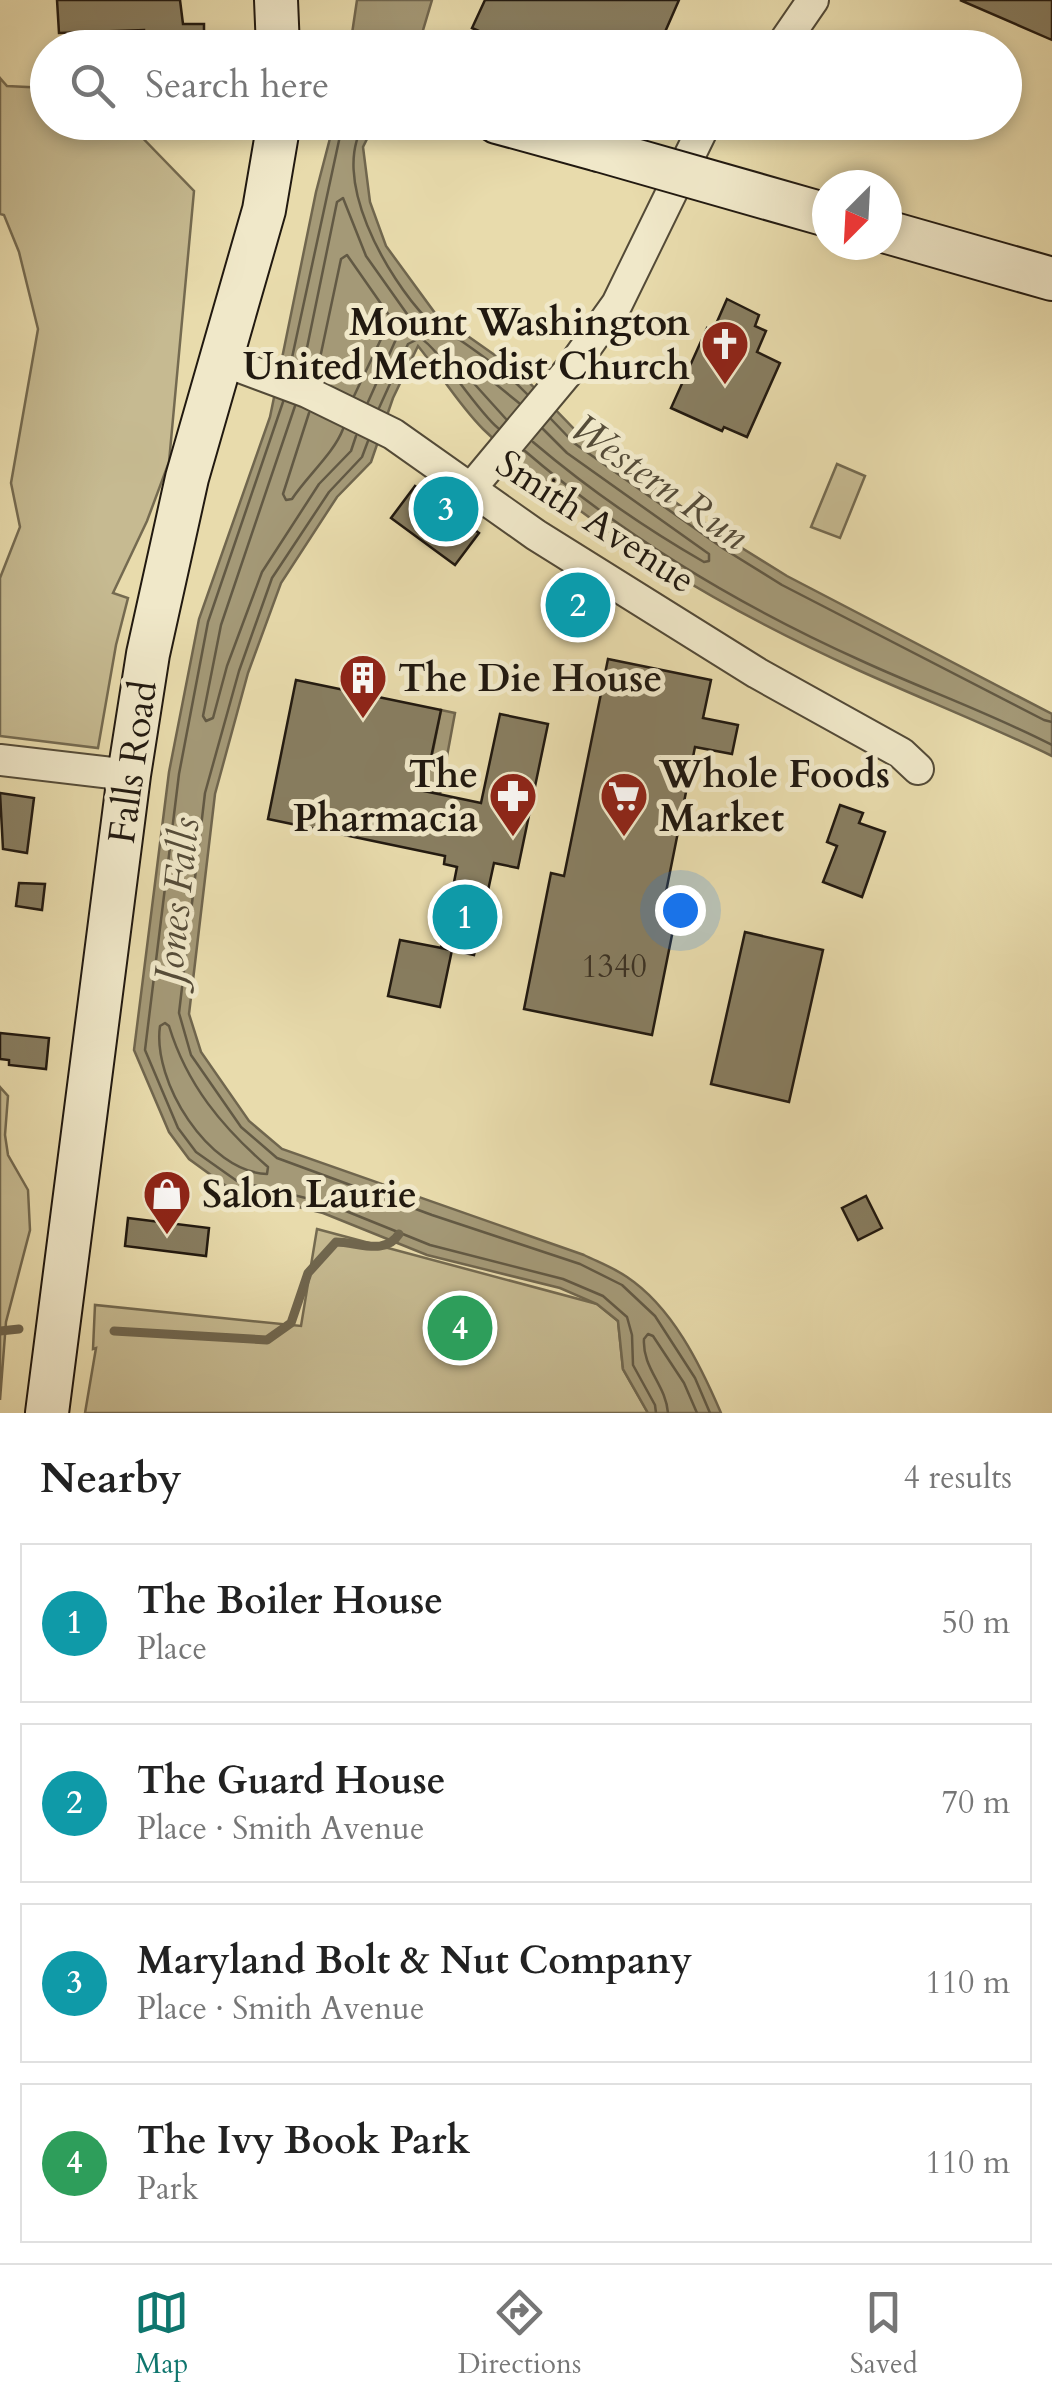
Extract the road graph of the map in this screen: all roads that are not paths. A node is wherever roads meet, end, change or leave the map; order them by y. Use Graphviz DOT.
graph roads {
  1 [pos="276,0"];
  2 [pos="813,0"];
  3 [pos="277,30"];
  4 [pos="792,30"];
  5 [pos="276,140"];
  6 [pos="560,140"];
  7 [pos="697,140"];
  8 [pos="812,211"];
  9 [pos="902,236"];
  10 [pos="1052,279"];
  11 [pos="239,366"];
  12 [pos="472,488"];
  13 [pos="0,760"];
  14 [pos="918,769"];
  15 [pos="129,775"];
  16 [pos="47,1413"];
  1 -- 3 [label="main road"];
  2 -- 4 [label="street"];
  5 -- 11 [label="main road, Falls Road"];
  6 -- 8 [label="main road, bridge"];
  7 -- 12 [label="street"];
  9 -- 10 [label="main road"];
  11 -- 12 [label="street, Smith Avenue"];
  11 -- 15 [label="main road, Falls Road"];
  12 -- 14 [label="street, Smith Avenue"];
  13 -- 15 [label="street"];
  15 -- 16 [label="main road, Falls Road"];
}
